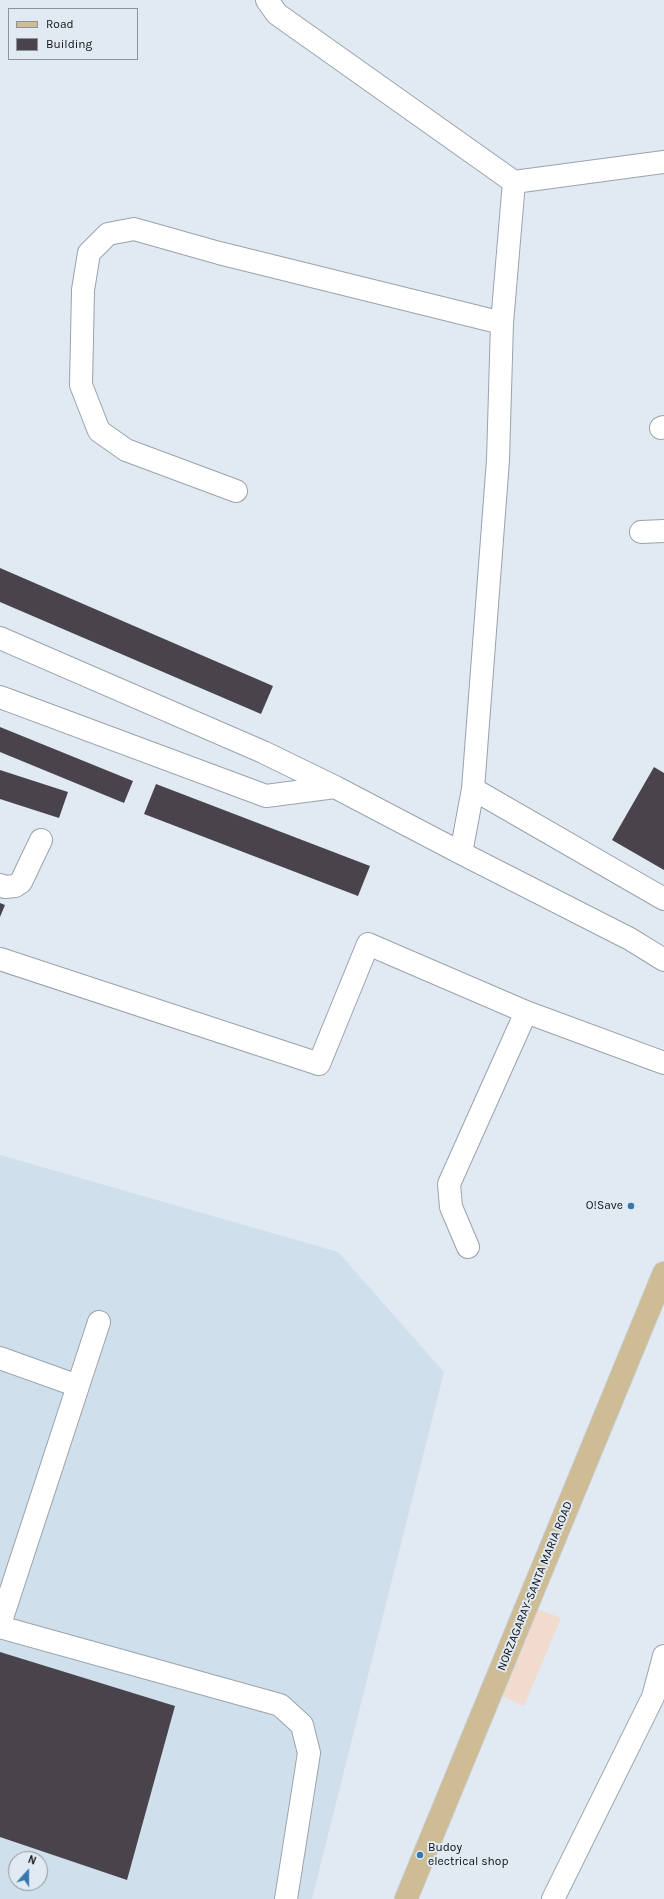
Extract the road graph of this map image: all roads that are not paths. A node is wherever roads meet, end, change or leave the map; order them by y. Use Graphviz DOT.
graph roads {
  1 [pos="267,0"];
  2 [pos="664,162"];
  3 [pos="514,182"];
  4 [pos="502,323"];
  5 [pos="236,491"];
  6 [pos="664,531"];
  7 [pos="641,532"];
  8 [pos="0,638"];
  9 [pos="0,697"];
  10 [pos="335,787"];
  11 [pos="473,789"];
  12 [pos="41,840"];
  13 [pos="461,853"];
  14 [pos="0,885"];
  15 [pos="664,898"];
  16 [pos="0,959"];
  17 [pos="664,960"];
  18 [pos="526,1012"];
  19 [pos="664,1063"];
  20 [pos="468,1247"];
  21 [pos="664,1273"];
  22 [pos="99,1322"];
  23 [pos="0,1358"];
  24 [pos="78,1386"];
  25 [pos="0,1624"];
  26 [pos="0,1628"];
  27 [pos="664,1656"];
  28 [pos="286,1899"];
  29 [pos="406,1899"];
  30 [pos="553,1899"];
  1 -- 3 [label="street"];
  2 -- 3 [label="street"];
  3 -- 4 [label="street"];
  4 -- 5 [label="street"];
  4 -- 11 [label="street"];
  6 -- 7 [label="street"];
  8 -- 10 [label="street"];
  9 -- 10 [label="street"];
  10 -- 13 [label="street"];
  11 -- 13 [label="street"];
  11 -- 15 [label="street"];
  12 -- 14 [label="street"];
  13 -- 17 [label="street"];
  16 -- 18 [label="street"];
  18 -- 19 [label="street"];
  18 -- 20 [label="street"];
  21 -- 29 [label="main road, NORZAGARAY-SANTA MARIA ROAD"];
  22 -- 24 [label="street"];
  23 -- 24 [label="street"];
  24 -- 25 [label="street"];
  26 -- 28 [label="street"];
  27 -- 30 [label="street"];
}
